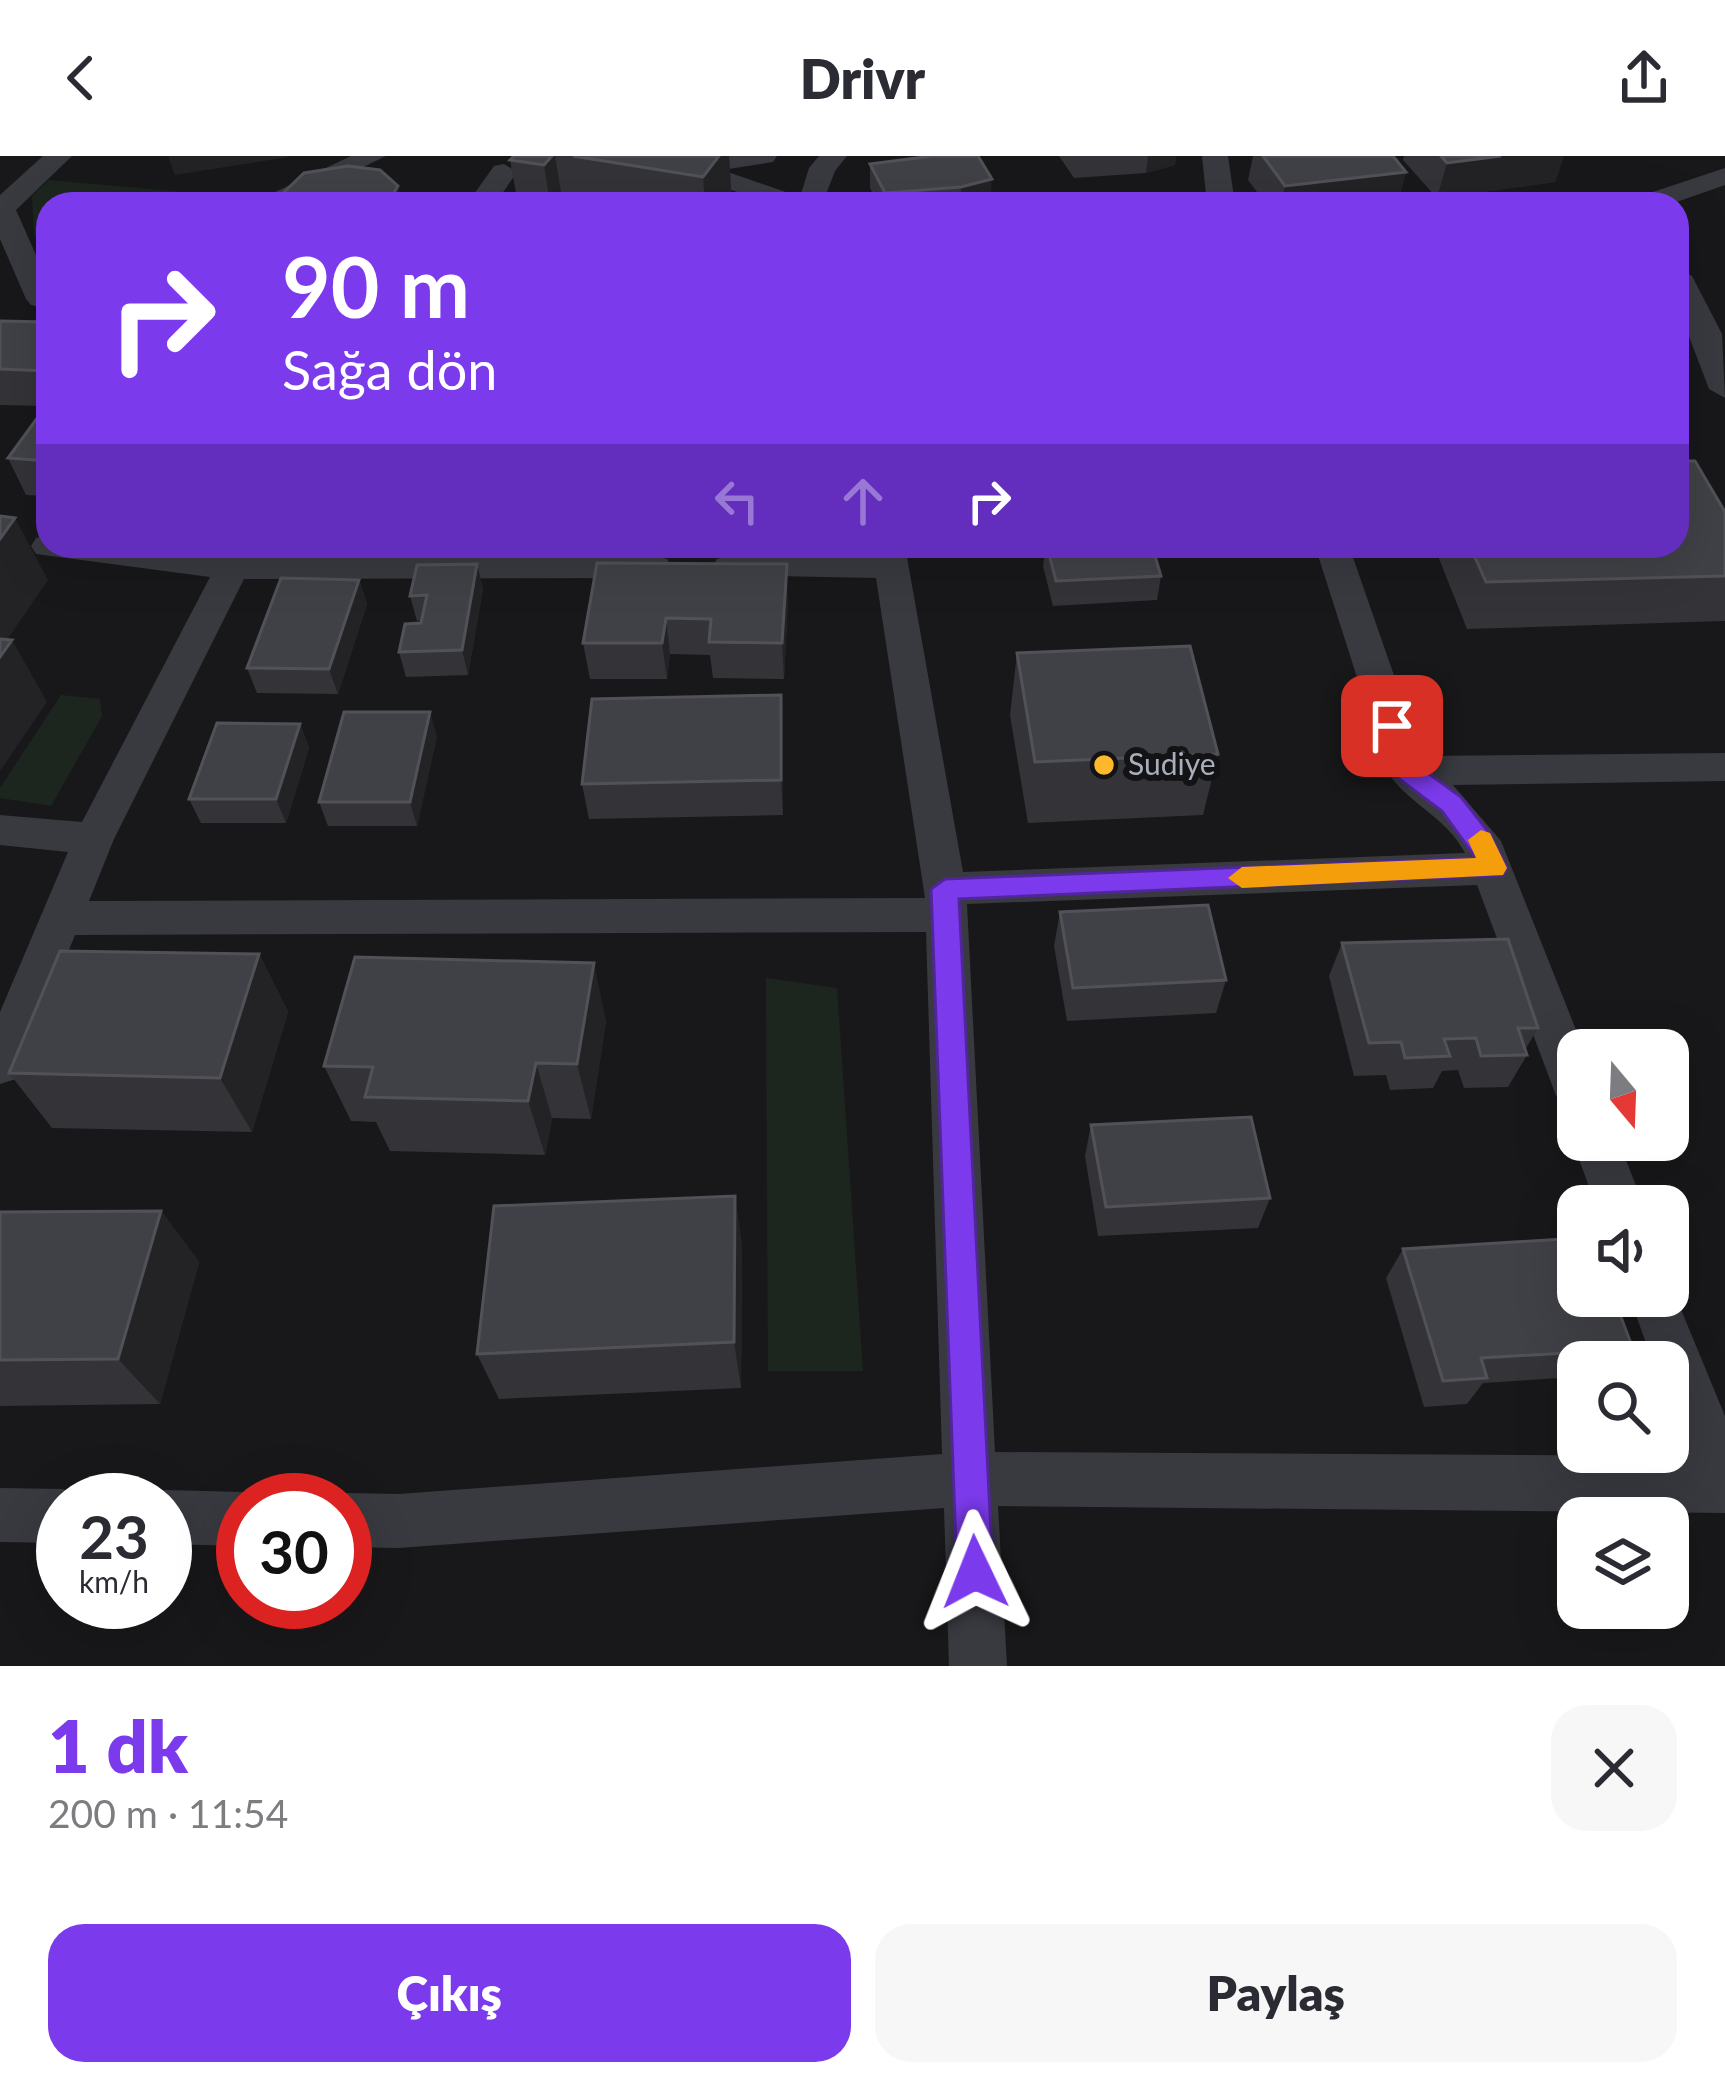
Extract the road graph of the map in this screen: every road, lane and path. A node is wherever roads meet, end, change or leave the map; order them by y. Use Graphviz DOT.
graph roads {
  1 [pos="58,156"];
  2 [pos="404,156"];
  3 [pos="626,156"];
  4 [pos="764,156"];
  5 [pos="786,156"];
  6 [pos="834,156"];
  7 [pos="1215,156"];
  8 [pos="362,162"];
  9 [pos="681,166"];
  10 [pos="504,172"];
  11 [pos="1725,176"];
  12 [pos="9,190"];
  13 [pos="292,192"];
  14 [pos="490,192"];
  15 [pos="775,192"];
  16 [pos="802,192"];
  17 [pos="810,192"];
  18 [pos="1220,192"];
  19 [pos="1679,192"];
  20 [pos="36,293"];
  21 [pos="1689,304"];
  22 [pos="1703,336"];
  23 [pos="1725,388"];
  24 [pos="235,558"];
  25 [pos="889,558"];
  26 [pos="1336,558"];
  27 [pos="1725,767"];
  28 [pos="1407,771"];
  29 [pos="0,830"];
  30 [pos="94,839"];
  31 [pos="1494,868"];
  32 [pos="946,902"];
  33 [pos="64,917"];
  34 [pos="1557,1037"];
  35 [pos="0,1066"];
  36 [pos="1662,1317"];
  37 [pos="972,1479"];
  38 [pos="1725,1484"];
  39 [pos="0,1515"];
  40 [pos="36,1516"];
  41 [pos="372,1520"];
  42 [pos="978,1666"];
  1 -- 12 [label="street"];
  2 -- 8 [label="street"];
  3 -- 9 [label="street"];
  4 -- 9 [label="street"];
  5 -- 16 [label="street"];
  6 -- 17 [label="street"];
  7 -- 18 [label="street"];
  8 -- 13 [label="street"];
  9 -- 15 [label="street"];
  10 -- 14 [label="street"];
  11 -- 19 [label="street"];
  12 -- 20 [label="street"];
  21 -- 22 [label="street"];
  22 -- 23 [label="street"];
  24 -- 30 [label="street"];
  25 -- 32 [label="street"];
  26 -- 28 [label="street"];
  27 -- 28 [label="street"];
  28 -- 31 [label="street"];
  29 -- 30 [label="street"];
  30 -- 33 [label="street"];
  31 -- 32 [label="street"];
  31 -- 34 [label="street"];
  32 -- 33 [label="street"];
  32 -- 37 [label="street"];
  33 -- 35 [label="street"];
  36 -- 38 [label="street"];
  37 -- 38 [label="street"];
  37 -- 41 [label="street"];
  37 -- 42 [label="street"];
  39 -- 40 [label="street"];
}
